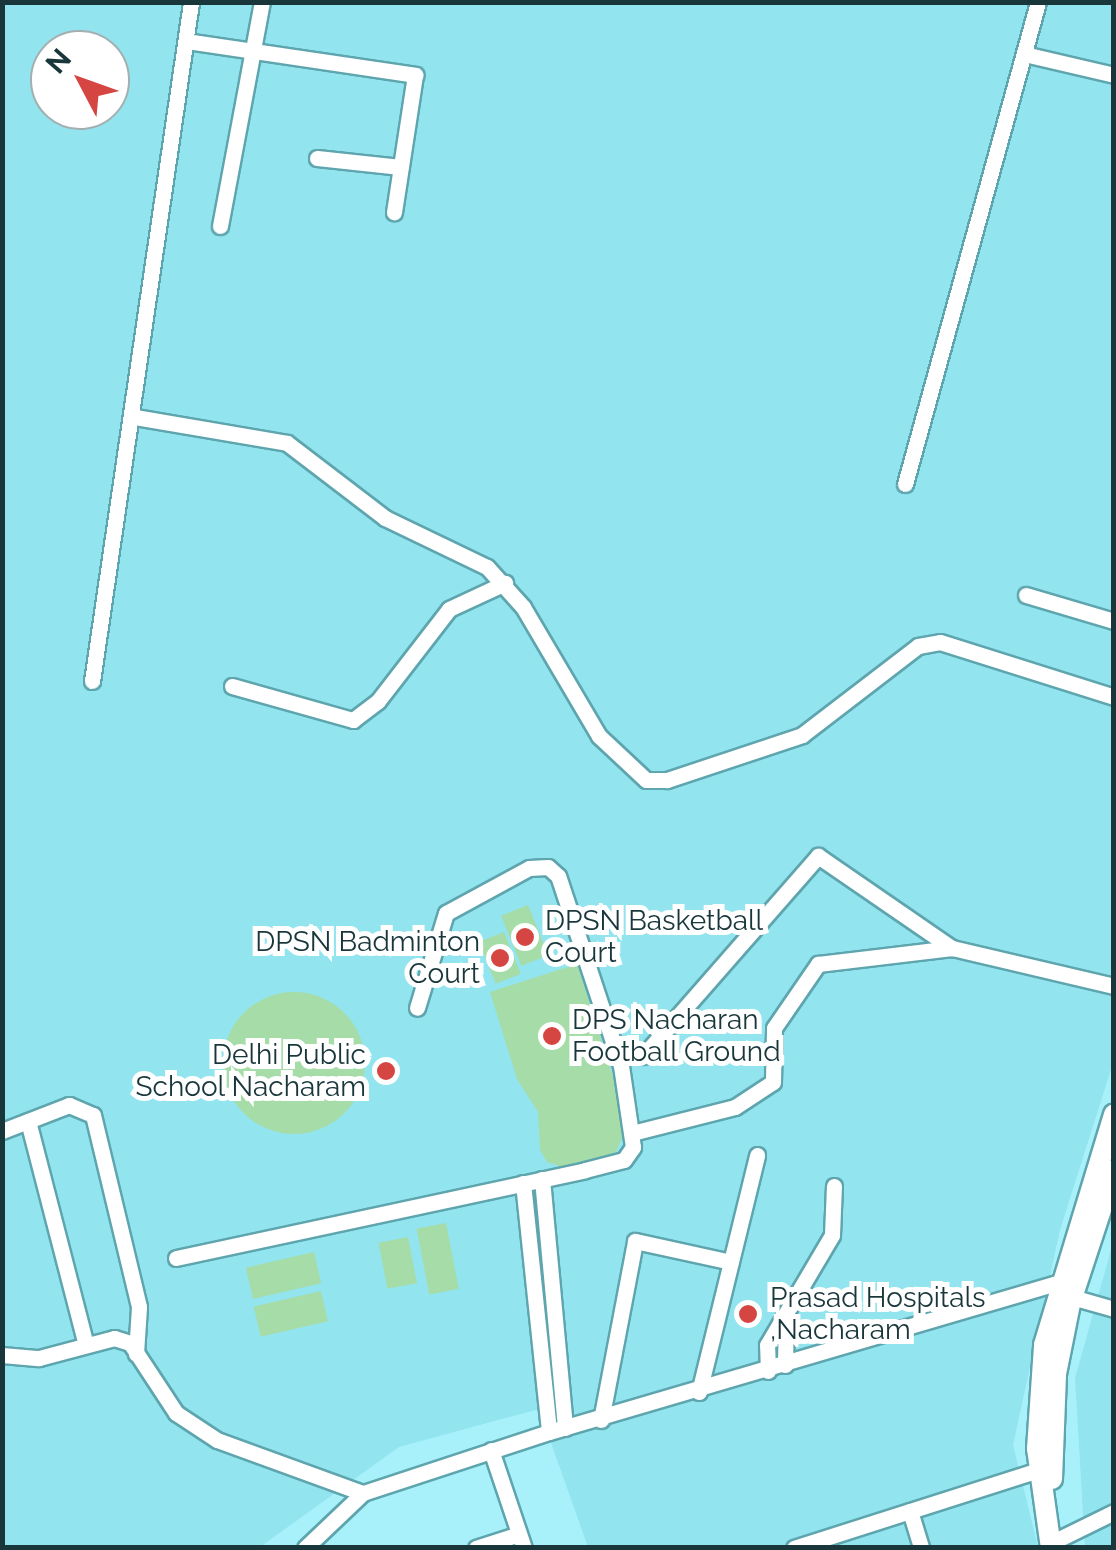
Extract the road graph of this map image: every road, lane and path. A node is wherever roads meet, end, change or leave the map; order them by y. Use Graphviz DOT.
graph roads {
  1 [pos="191,2"];
  2 [pos="262,2"];
  3 [pos="1038,2"];
  4 [pos="186,42"];
  5 [pos="253,50"];
  6 [pos="1024,54"];
  7 [pos="1114,76"];
  8 [pos="317,158"];
  9 [pos="401,167"];
  10 [pos="394,212"];
  11 [pos="220,226"];
  12 [pos="135,416"];
  13 [pos="905,484"];
  14 [pos="505,583"];
  15 [pos="1026,595"];
  16 [pos="1114,620"];
  17 [pos="92,681"];
  18 [pos="232,686"];
  19 [pos="1114,697"];
  20 [pos="952,948"];
  21 [pos="1114,986"];
  22 [pos="417,1008"];
  23 [pos="643,1056"];
  24 [pos="1114,1114"];
  25 [pos="28,1121"];
  26 [pos="2,1130"];
  27 [pos="636,1132"];
  28 [pos="757,1154"];
  29 [pos="1114,1170"];
  30 [pos="542,1179"];
  31 [pos="523,1183"];
  32 [pos="834,1186"];
  33 [pos="176,1258"];
  34 [pos="731,1262"];
  35 [pos="1069,1288"];
  36 [pos="1114,1308"];
  37 [pos="786,1311"];
  38 [pos="86,1345"];
  39 [pos="136,1354"];
  40 [pos="2,1355"];
  41 [pos="786,1365"];
  42 [pos="768,1371"];
  43 [pos="699,1392"];
  44 [pos="601,1420"];
  45 [pos="556,1430"];
  46 [pos="491,1450"];
  47 [pos="1039,1470"];
  48 [pos="363,1493"];
  49 [pos="910,1511"];
  50 [pos="1114,1512"];
  51 [pos="324,1528"];
  52 [pos="522,1541"];
  53 [pos="1058,1544"];
  54 [pos="305,1548"];
  55 [pos="330,1548"];
  56 [pos="476,1548"];
  57 [pos="794,1548"];
  58 [pos="921,1548"];
  1 -- 4 [label="street"];
  2 -- 5 [label="street"];
  3 -- 6 [label="street"];
  4 -- 5 [label="street"];
  4 -- 12 [label="street"];
  5 -- 9 [label="street"];
  5 -- 11 [label="street"];
  6 -- 7 [label="street"];
  6 -- 13 [label="street"];
  8 -- 9 [label="street"];
  9 -- 10 [label="street"];
  12 -- 14 [label="street"];
  12 -- 17 [label="street"];
  14 -- 18 [label="street"];
  14 -- 19 [label="street"];
  15 -- 16 [label="street"];
  20 -- 21 [label="street"];
  20 -- 23 [label="street"];
  20 -- 27 [label="street"];
  22 -- 27 [label="street"];
  24 -- 35 [label="main road"];
  25 -- 26 [label="street"];
  25 -- 38 [label="street"];
  25 -- 39 [label="street"];
  27 -- 30 [label="street"];
  28 -- 34 [label="street"];
  29 -- 35 [label="main road"];
  30 -- 31 [label="street"];
  30 -- 45 [label="street"];
  31 -- 33 [label="street"];
  31 -- 45 [label="street"];
  32 -- 37 [label="street"];
  34 -- 43 [label="street"];
  34 -- 44 [label="street"];
  35 -- 36 [label="street"];
  35 -- 41 [label="street"];
  35 -- 47 [label="main road"];
  35 -- 53 [label="main road"];
  37 -- 41 [label="street"];
  37 -- 42 [label="street"];
  38 -- 39 [label="street"];
  38 -- 40 [label="street"];
  39 -- 48 [label="street"];
  41 -- 42 [label="street"];
  42 -- 43 [label="street"];
  43 -- 44 [label="street"];
  44 -- 45 [label="street"];
  45 -- 46 [label="street"];
  46 -- 48 [label="street"];
  46 -- 52 [label="street"];
  47 -- 49 [label="street"];
  47 -- 53 [label="main road"];
  48 -- 51 [label="street"];
  49 -- 57 [label="street"];
  49 -- 58 [label="street"];
  50 -- 53 [label="street"];
  51 -- 54 [label="street"];
  51 -- 55 [label="street"];
  52 -- 56 [label="street"];
}
